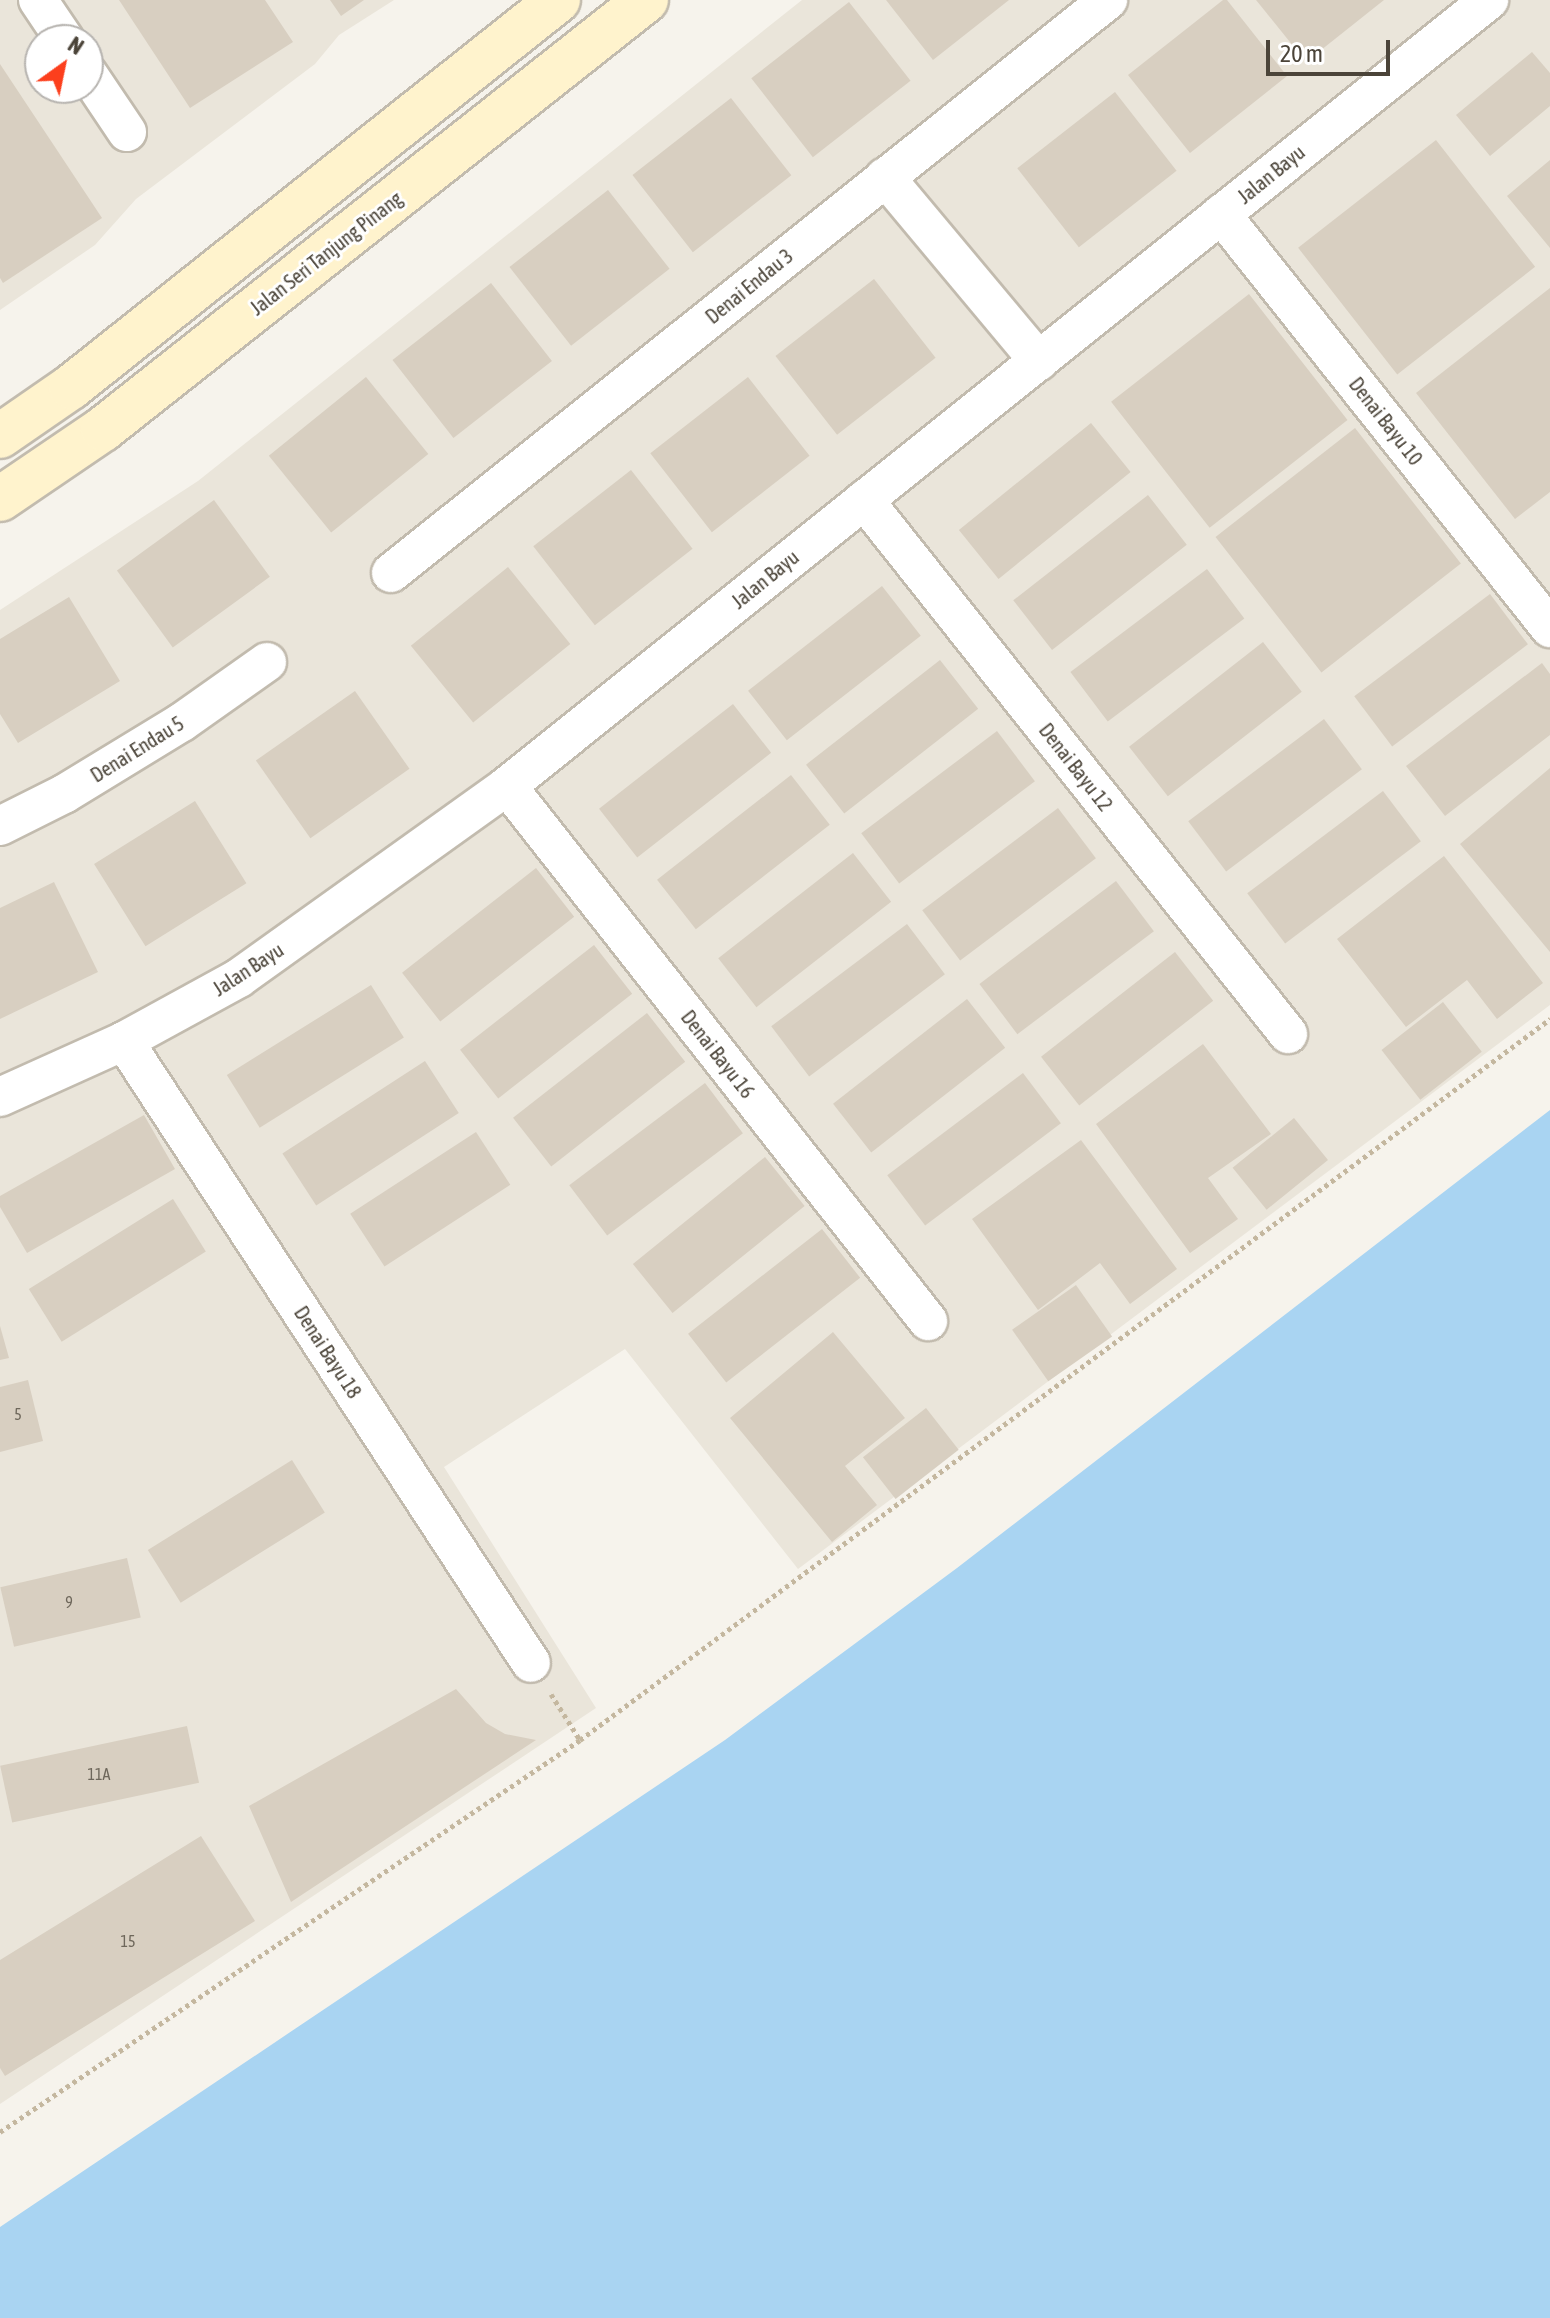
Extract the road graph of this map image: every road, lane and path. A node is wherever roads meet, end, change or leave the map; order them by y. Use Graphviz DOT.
graph roads {
  1 [pos="38,0"];
  2 [pos="558,0"];
  3 [pos="646,0"];
  4 [pos="1108,0"];
  5 [pos="1489,0"];
  6 [pos="54,24"];
  7 [pos="104,98"];
  8 [pos="127,132"];
  9 [pos="885,177"];
  10 [pos="1221,214"];
  11 [pos="1039,361"];
  12 [pos="0,436"];
  13 [pos="0,499"];
  14 [pos="864,500"];
  15 [pos="391,573"];
  16 [pos="1550,628"];
  17 [pos="267,662"];
  18 [pos="507,786"];
  19 [pos="0,826"];
  20 [pos="1550,1019"];
  21 [pos="1288,1034"];
  22 [pos="124,1041"];
  23 [pos="0,1097"];
  24 [pos="928,1321"];
  25 [pos="531,1663"];
  26 [pos="580,1740"];
  27 [pos="0,2132"];
  1 -- 6 [label="street"];
  2 -- 12 [label="main road"];
  3 -- 13 [label="main road, Jalan Seri Tanjung Pinang"];
  4 -- 9 [label="street, Denai Endau 3"];
  5 -- 10 [label="street, Jalan Bayu"];
  7 -- 8 [label="street"];
  9 -- 11 [label="street"];
  9 -- 15 [label="street, Denai Endau 3"];
  10 -- 11 [label="street, Jalan Bayu"];
  10 -- 16 [label="street, Denai Bayu 10"];
  11 -- 14 [label="street, Jalan Bayu"];
  14 -- 18 [label="street, Jalan Bayu"];
  14 -- 21 [label="street, Denai Bayu 12"];
  17 -- 19 [label="street, Denai Endau 5"];
  18 -- 22 [label="street, Jalan Bayu"];
  18 -- 24 [label="street, Denai Bayu 16"];
  20 -- 26 [label="path"];
  22 -- 23 [label="street, Jalan Bayu"];
  22 -- 25 [label="street, Denai Bayu 18"];
  25 -- 26 [label="path"];
  26 -- 27 [label="path"];
}
